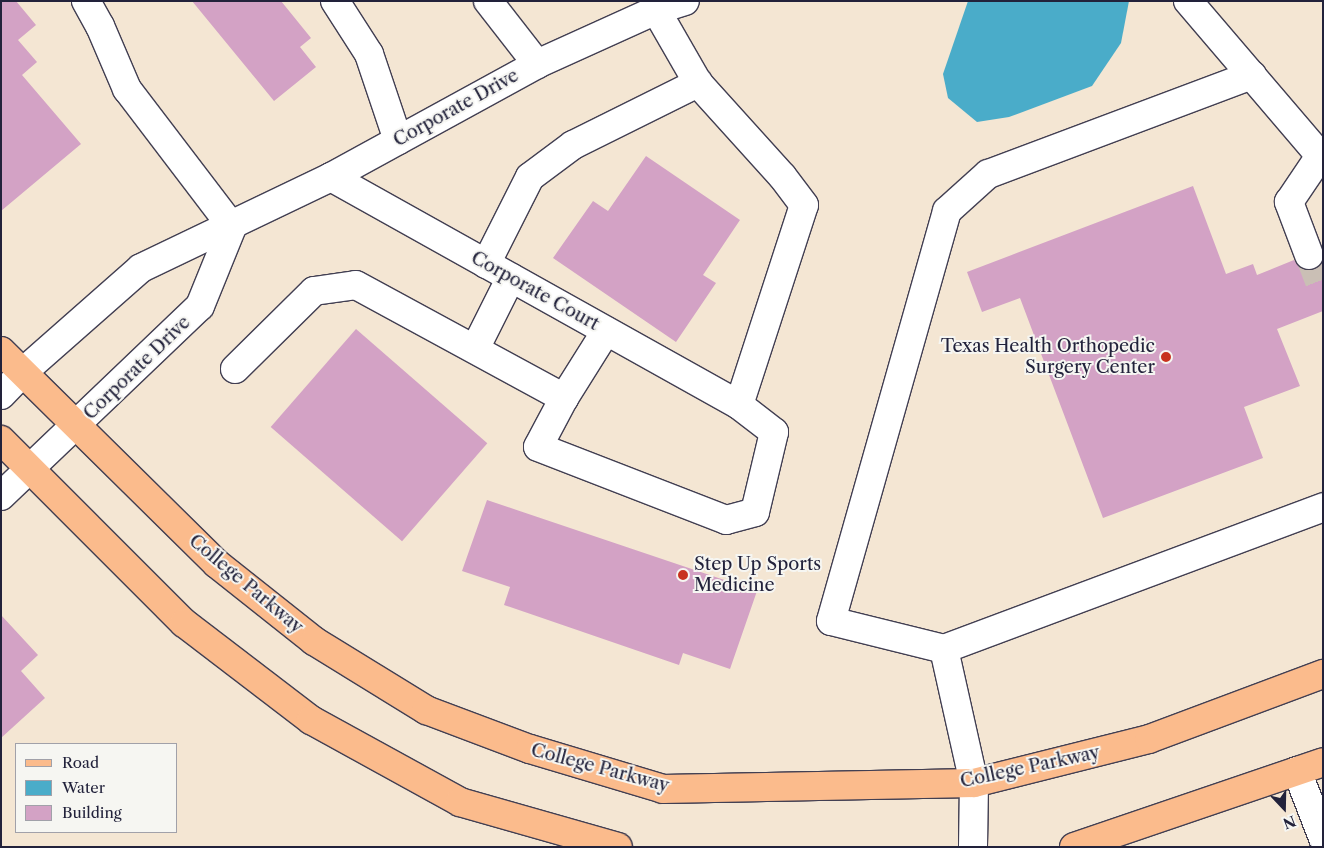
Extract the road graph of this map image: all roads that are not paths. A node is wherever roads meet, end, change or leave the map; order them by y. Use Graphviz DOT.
graph roads {
  1 [pos="86,1"];
  2 [pos="335,1"];
  3 [pos="488,1"];
  4 [pos="685,1"];
  5 [pos="1188,1"];
  6 [pos="656,10"];
  7 [pos="537,64"];
  8 [pos="1252,75"];
  9 [pos="698,83"];
  10 [pos="398,140"];
  11 [pos="1322,157"];
  12 [pos="331,177"];
  13 [pos="232,227"];
  14 [pos="1309,255"];
  15 [pos="486,264"];
  16 [pos="511,277"];
  17 [pos="606,331"];
  18 [pos="475,349"];
  19 [pos="1,351"];
  20 [pos="235,369"];
  21 [pos="22,372"];
  22 [pos="1,395"];
  23 [pos="564,398"];
  24 [pos="739,405"];
  25 [pos="77,427"];
  26 [pos="1,440"];
  27 [pos="30,470"];
  28 [pos="1,496"];
  29 [pos="1323,507"];
  30 [pos="944,649"];
  31 [pos="1323,674"];
  32 [pos="1323,762"];
  33 [pos="1297,771"];
  34 [pos="974,783"];
  35 [pos="1323,838"];
  36 [pos="618,847"];
  37 [pos="973,847"];
  38 [pos="1074,847"];
  1 -- 13 [label="street"];
  2 -- 10 [label="street"];
  3 -- 7 [label="street"];
  4 -- 6 [label="street, Corporate Drive"];
  5 -- 8 [label="street"];
  6 -- 7 [label="street, Corporate Drive"];
  6 -- 9 [label="street"];
  7 -- 10 [label="street, Corporate Drive"];
  8 -- 11 [label="street"];
  8 -- 30 [label="street"];
  9 -- 15 [label="street"];
  9 -- 24 [label="street"];
  10 -- 12 [label="street, Corporate Drive"];
  11 -- 14 [label="street"];
  12 -- 13 [label="street, Corporate Drive"];
  12 -- 15 [label="street, Corporate Court"];
  13 -- 21 [label="street, Corporate Drive"];
  13 -- 25 [label="street, Corporate Drive"];
  15 -- 16 [label="street, Corporate Court"];
  16 -- 17 [label="street, Corporate Court"];
  16 -- 18 [label="street"];
  17 -- 23 [label="street"];
  17 -- 24 [label="street, Corporate Court"];
  18 -- 20 [label="street"];
  18 -- 23 [label="street"];
  19 -- 21 [label="main road, College Parkway"];
  21 -- 22 [label="street, Corporate Drive"];
  21 -- 25 [label="main road, College Parkway"];
  23 -- 24 [label="street, Corporate Court"];
  25 -- 27 [label="street, Corporate Drive"];
  25 -- 34 [label="main road, College Parkway"];
  26 -- 27 [label="main road"];
  27 -- 28 [label="street, Corporate Drive"];
  27 -- 36 [label="main road"];
  29 -- 30 [label="street"];
  30 -- 34 [label="street"];
  31 -- 34 [label="main road, College Parkway"];
  32 -- 33 [label="main road"];
  33 -- 35 [label="street"];
  33 -- 38 [label="main road"];
  34 -- 37 [label="street"];
}
